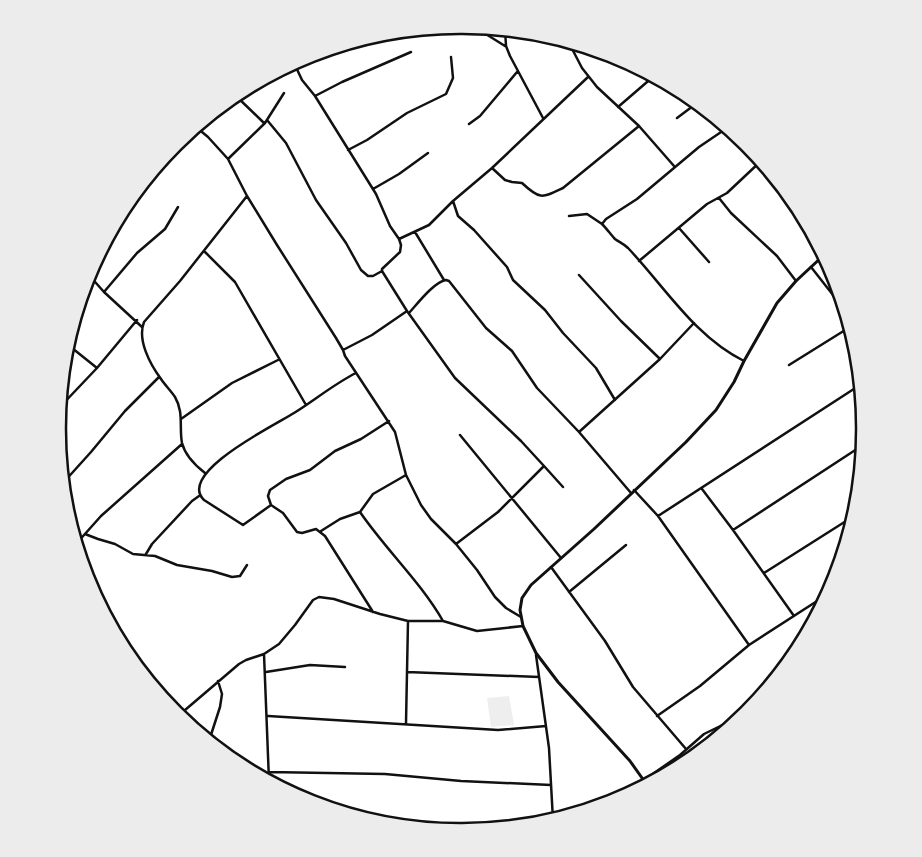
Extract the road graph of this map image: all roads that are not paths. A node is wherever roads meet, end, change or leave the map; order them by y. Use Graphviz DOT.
graph roads {
  1 [pos="488,35"];
  2 [pos="505,36"];
  3 [pos="506,46"];
  4 [pos="573,50"];
  5 [pos="411,52"];
  6 [pos="451,57"];
  7 [pos="297,69"];
  8 [pos="517,72"];
  9 [pos="588,77"];
  10 [pos="648,81"];
  11 [pos="284,93"];
  12 [pos="314,96"];
  13 [pos="241,101"];
  14 [pos="618,107"];
  15 [pos="691,108"];
  16 [pos="543,118"];
  17 [pos="677,118"];
  18 [pos="267,120"];
  19 [pos="265,123"];
  20 [pos="469,124"];
  21 [pos="639,126"];
  22 [pos="201,132"];
  23 [pos="722,133"];
  24 [pos="348,150"];
  25 [pos="428,153"];
  26 [pos="228,159"];
  27 [pos="674,166"];
  28 [pos="756,166"];
  29 [pos="492,168"];
  30 [pos="373,189"];
  31 [pos="248,196"];
  32 [pos="719,198"];
  33 [pos="453,201"];
  34 [pos="178,207"];
  35 [pos="569,216"];
  36 [pos="602,224"];
  37 [pos="679,228"];
  38 [pos="415,232"];
  39 [pos="399,239"];
  40 [pos="204,251"];
  41 [pos="818,260"];
  42 [pos="639,261"];
  43 [pos="709,262"];
  44 [pos="811,267"];
  45 [pos="382,272"];
  46 [pos="579,275"];
  47 [pos="444,280"];
  48 [pos="94,281"];
  49 [pos="796,281"];
  50 [pos="104,292"];
  51 [pos="832,294"];
  52 [pos="408,312"];
  53 [pos="137,320"];
  54 [pos="694,323"];
  55 [pos="142,327"];
  56 [pos="843,332"];
  57 [pos="74,350"];
  58 [pos="343,350"];
  59 [pos="660,359"];
  60 [pos="279,360"];
  61 [pos="744,361"];
  62 [pos="789,365"];
  63 [pos="97,368"];
  64 [pos="356,373"];
  65 [pos="159,377"];
  66 [pos="853,389"];
  67 [pos="67,400"];
  68 [pos="615,400"];
  69 [pos="306,405"];
  70 [pos="182,419"];
  71 [pos="389,421"];
  72 [pos="579,432"];
  73 [pos="460,435"];
  74 [pos="182,443"];
  75 [pos="855,450"];
  76 [pos="544,466"];
  77 [pos="614,472"];
  78 [pos="206,474"];
  79 [pos="406,475"];
  80 [pos="611,475"];
  81 [pos="70,476"];
  82 [pos="563,487"];
  83 [pos="702,489"];
  84 [pos="633,491"];
  85 [pos="199,496"];
  86 [pos="511,499"];
  87 [pos="271,505"];
  88 [pos="360,512"];
  89 [pos="658,516"];
  90 [pos="844,522"];
  91 [pos="733,530"];
  92 [pos="321,531"];
  93 [pos="85,534"];
  94 [pos="82,537"];
  95 [pos="456,544"];
  96 [pos="626,545"];
  97 [pos="146,554"];
  98 [pos="561,558"];
  99 [pos="248,565"];
  100 [pos="551,567"];
  101 [pos="764,573"];
  102 [pos="569,592"];
  103 [pos="815,602"];
  104 [pos="374,612"];
  105 [pos="794,616"];
  106 [pos="521,617"];
  107 [pos="408,621"];
  108 [pos="443,622"];
  109 [pos="523,626"];
  110 [pos="749,645"];
  111 [pos="536,653"];
  112 [pos="264,654"];
  113 [pos="344,667"];
  114 [pos="266,672"];
  115 [pos="407,672"];
  116 [pos="539,677"];
  117 [pos="218,681"];
  118 [pos="185,710"];
  119 [pos="268,716"];
  120 [pos="657,716"];
  121 [pos="406,724"];
  122 [pos="546,726"];
  123 [pos="719,727"];
  124 [pos="211,734"];
  125 [pos="686,750"];
  126 [pos="667,765"];
  127 [pos="269,772"];
  128 [pos="643,779"];
  129 [pos="551,785"];
  130 [pos="553,813"];
  1 -- 3 [label="street"];
  2 -- 3 [label="street"];
  3 -- 8 [label="street"];
  4 -- 9 [label="street"];
  5 -- 12 [label="street"];
  6 -- 24 [label="street"];
  7 -- 12 [label="street"];
  8 -- 16 [label="street"];
  8 -- 20 [label="street"];
  9 -- 14 [label="street"];
  9 -- 16 [label="street"];
  10 -- 14 [label="street"];
  11 -- 18 [label="street"];
  12 -- 24 [label="street"];
  13 -- 19 [label="street"];
  14 -- 21 [label="street"];
  15 -- 17 [label="street"];
  16 -- 29 [label="street"];
  18 -- 19 [label="street"];
  18 -- 45 [label="street"];
  19 -- 26 [label="street"];
  21 -- 27 [label="street"];
  21 -- 29 [label="street"];
  22 -- 26 [label="street"];
  23 -- 27 [label="street"];
  24 -- 30 [label="street"];
  25 -- 30 [label="street"];
  26 -- 31 [label="street"];
  27 -- 36 [label="street"];
  28 -- 32 [label="street"];
  29 -- 33 [label="street"];
  30 -- 39 [label="street"];
  31 -- 40 [label="street"];
  31 -- 58 [label="street"];
  32 -- 37 [label="street"];
  32 -- 49 [label="street"];
  33 -- 38 [label="street"];
  33 -- 68 [label="street"];
  34 -- 50 [label="street"];
  35 -- 36 [label="street"];
  36 -- 42 [label="street"];
  37 -- 42 [label="street"];
  37 -- 43 [label="street"];
  38 -- 39 [label="street"];
  38 -- 47 [label="street"];
  39 -- 45 [label="street"];
  40 -- 55 [label="street"];
  40 -- 60 [label="street"];
  41 -- 44 [label="street"];
  42 -- 54 [label="street"];
  44 -- 49 [label="street"];
  44 -- 51 [label="street"];
  45 -- 52 [label="street"];
  46 -- 59 [label="street"];
  47 -- 52 [label="street"];
  47 -- 72 [label="street"];
  48 -- 50 [label="street"];
  49 -- 61 [label="street"];
  50 -- 53 [label="street"];
  52 -- 58 [label="street"];
  52 -- 76 [label="street"];
  53 -- 55 [label="street"];
  53 -- 63 [label="street"];
  54 -- 59 [label="street"];
  54 -- 61 [label="street"];
  55 -- 65 [label="street"];
  56 -- 62 [label="street"];
  57 -- 63 [label="street"];
  58 -- 64 [label="street"];
  59 -- 68 [label="street"];
  60 -- 69 [label="street"];
  60 -- 70 [label="street"];
  61 -- 84 [label="street"];
  63 -- 67 [label="street"];
  64 -- 69 [label="street"];
  64 -- 71 [label="street"];
  65 -- 70 [label="street"];
  65 -- 81 [label="street"];
  66 -- 83 [label="street"];
  68 -- 72 [label="street"];
  69 -- 78 [label="street"];
  70 -- 74 [label="street"];
  71 -- 79 [label="street"];
  71 -- 87 [label="street"];
  72 -- 77 [label="street"];
  73 -- 86 [label="street"];
  74 -- 78 [label="street"];
  74 -- 93 [label="street"];
  75 -- 91 [label="street"];
  76 -- 82 [label="street"];
  76 -- 86 [label="street"];
  77 -- 80 [label="street"];
  77 -- 84 [label="street"];
  78 -- 85 [label="street"];
  79 -- 88 [label="street"];
  79 -- 95 [label="street"];
  83 -- 89 [label="street"];
  83 -- 91 [label="street"];
  84 -- 89 [label="street"];
  84 -- 98 [label="street"];
  85 -- 87 [label="street"];
  85 -- 97 [label="street"];
  86 -- 95 [label="street"];
  86 -- 98 [label="street"];
  87 -- 92 [label="street"];
  88 -- 92 [label="street"];
  88 -- 108 [label="street"];
  89 -- 110 [label="street"];
  90 -- 101 [label="street"];
  91 -- 101 [label="street"];
  92 -- 104 [label="street"];
  93 -- 94 [label="street"];
  93 -- 97 [label="street"];
  95 -- 106 [label="street"];
  96 -- 102 [label="street"];
  97 -- 99 [label="street"];
  98 -- 100 [label="street"];
  100 -- 102 [label="street"];
  100 -- 106 [label="street"];
  101 -- 105 [label="street"];
  102 -- 120 [label="street"];
  103 -- 105 [label="street"];
  104 -- 107 [label="street"];
  104 -- 112 [label="street"];
  105 -- 110 [label="street"];
  106 -- 109 [label="street"];
  107 -- 108 [label="street"];
  107 -- 115 [label="street"];
  108 -- 109 [label="street"];
  109 -- 111 [label="street"];
  110 -- 120 [label="street"];
  111 -- 116 [label="street"];
  111 -- 128 [label="street"];
  112 -- 114 [label="street"];
  112 -- 117 [label="street"];
  113 -- 114 [label="street"];
  114 -- 119 [label="street"];
  115 -- 116 [label="street"];
  115 -- 121 [label="street"];
  116 -- 122 [label="street"];
  117 -- 118 [label="street"];
  117 -- 124 [label="street"];
  119 -- 121 [label="street"];
  119 -- 127 [label="street"];
  120 -- 125 [label="street"];
  121 -- 122 [label="street"];
  122 -- 129 [label="street"];
  123 -- 125 [label="street"];
  125 -- 126 [label="street"];
  127 -- 129 [label="street"];
  129 -- 130 [label="street"];
}
